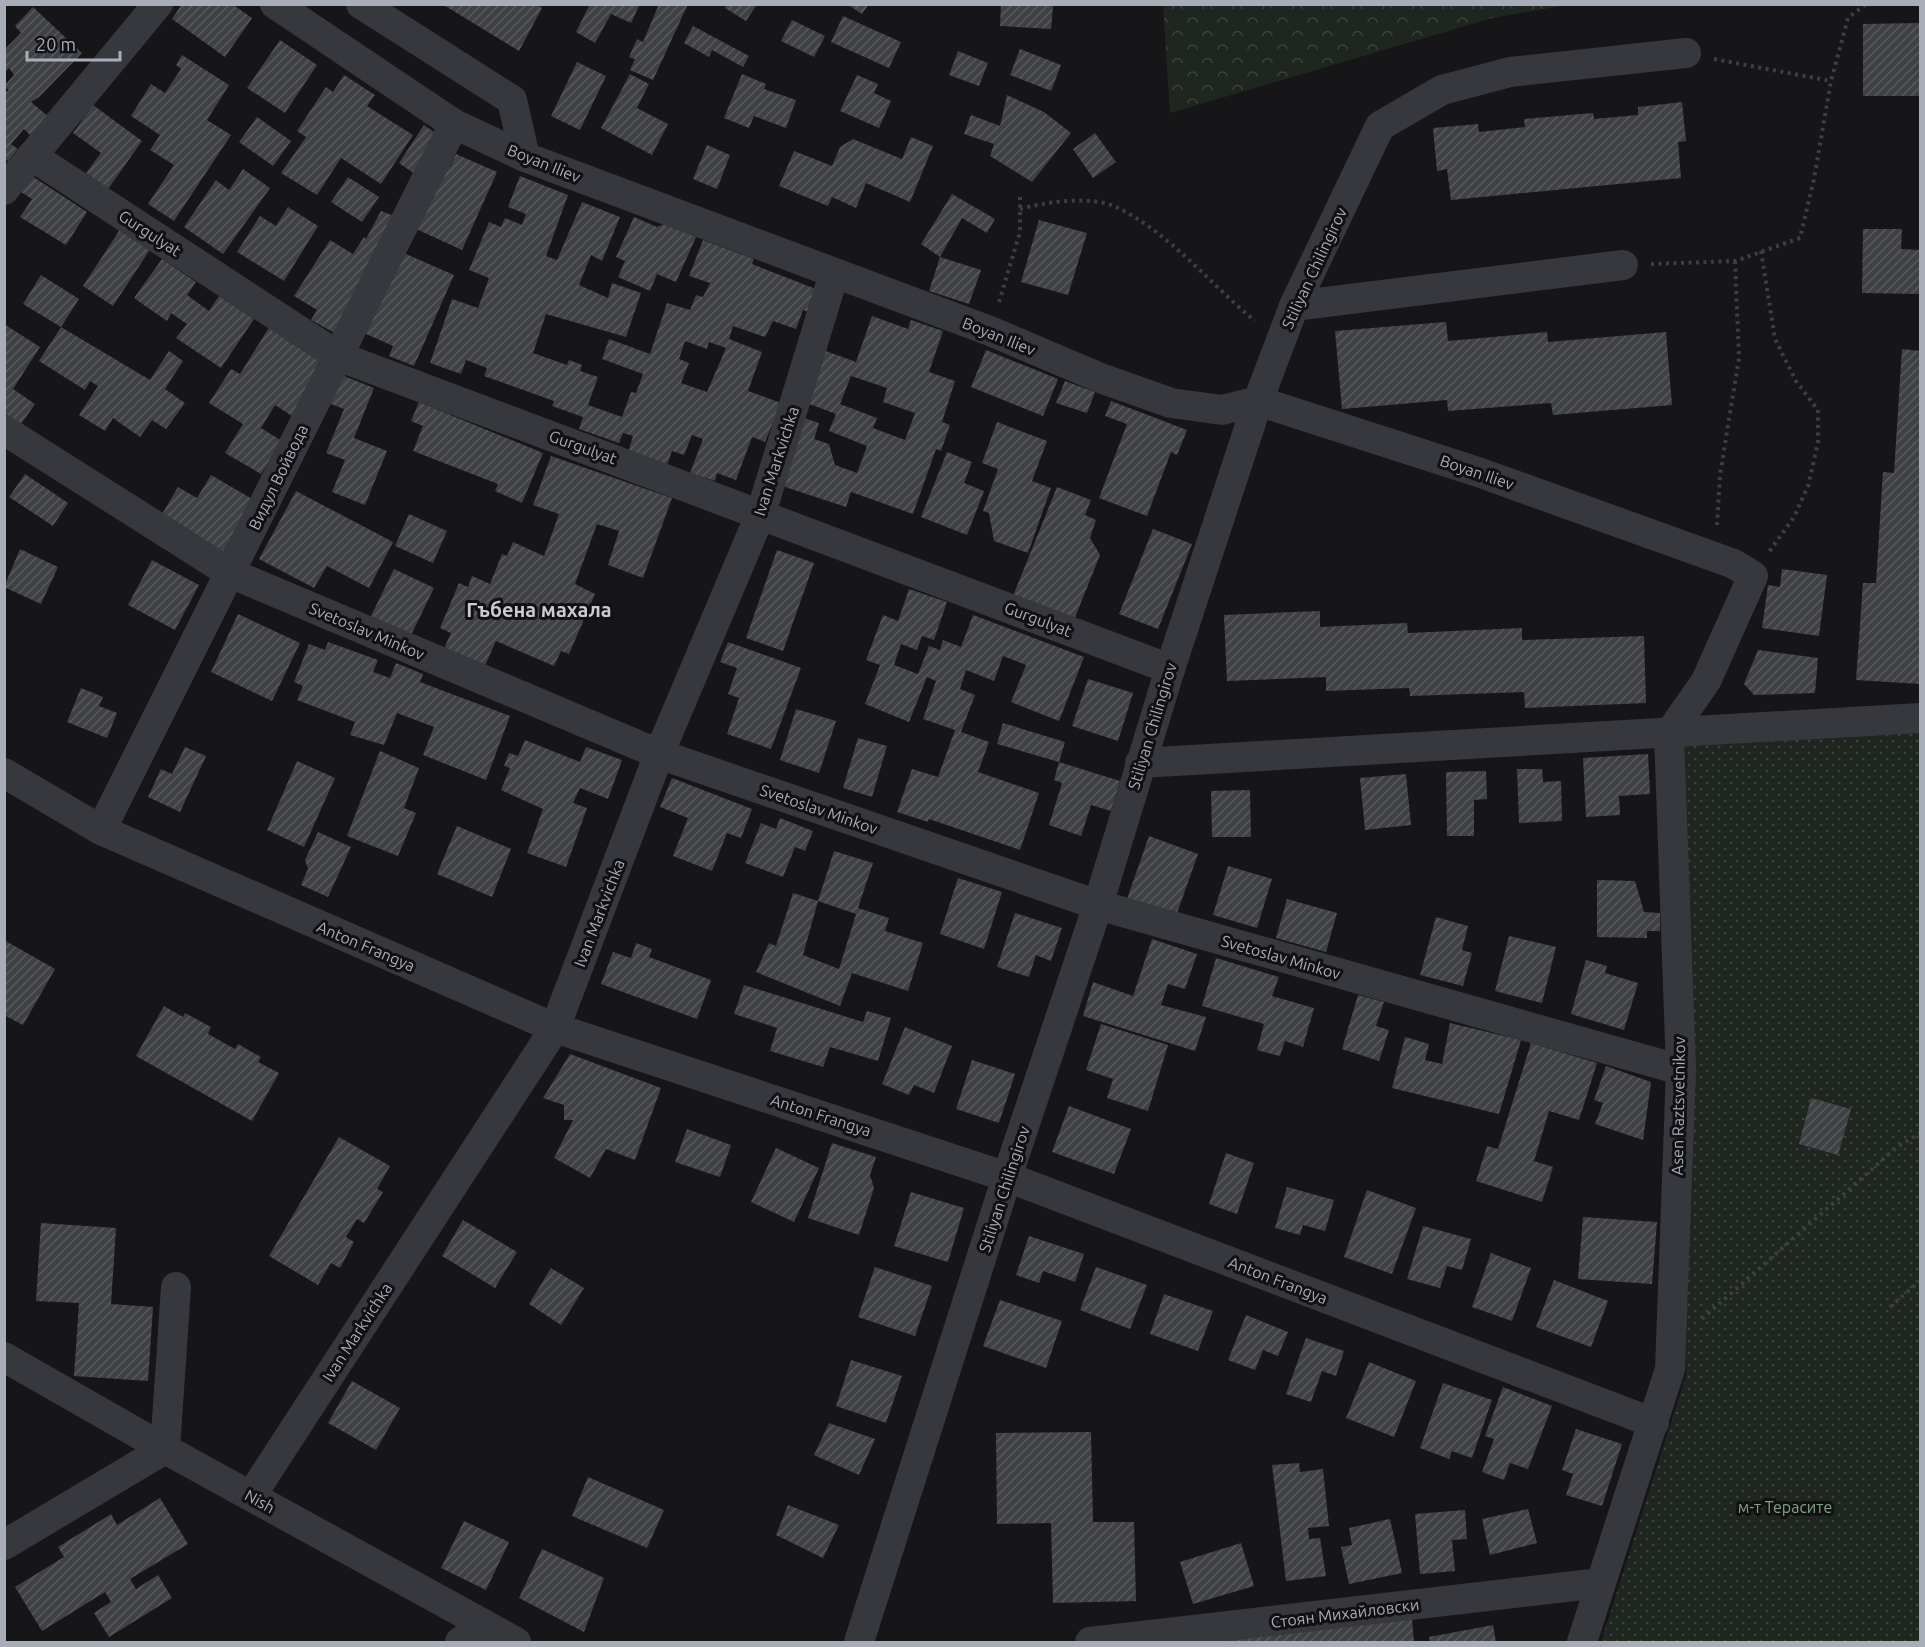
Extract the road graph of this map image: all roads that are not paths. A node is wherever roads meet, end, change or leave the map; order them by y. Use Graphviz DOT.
graph roads {
  1 [pos="158,4"];
  2 [pos="276,4"];
  3 [pos="360,4"];
  4 [pos="1686,53"];
  5 [pos="454,124"];
  6 [pos="32,156"];
  7 [pos="525,157"];
  8 [pos="4,190"];
  9 [pos="1623,265"];
  10 [pos="834,274"];
  11 [pos="1294,306"];
  12 [pos="338,356"];
  13 [pos="1258,401"];
  14 [pos="4,430"];
  15 [pos="760,513"];
  16 [pos="230,573"];
  17 [pos="1170,669"];
  18 [pos="1920,718"];
  19 [pos="1669,734"];
  20 [pos="659,754"];
  21 [pos="1140,763"];
  22 [pos="4,773"];
  23 [pos="100,830"];
  24 [pos="1098,905"];
  25 [pos="555,1028"];
  26 [pos="1681,1070"];
  27 [pos="1007,1177"];
  28 [pos="176,1287"];
  29 [pos="4,1357"];
  30 [pos="1654,1423"];
  31 [pos="165,1449"];
  32 [pos="250,1496"];
  33 [pos="4,1545"];
  34 [pos="1600,1583"];
  35 [pos="483,1624"];
  36 [pos="460,1642"];
  37 [pos="516,1642"];
  38 [pos="859,1642"];
  39 [pos="1090,1642"];
  40 [pos="1582,1642"];
  1 -- 6 [label="street"];
  2 -- 5 [label="street, Boyan Iliev"];
  3 -- 7 [label="street"];
  4 -- 11 [label="street, Stiliyan Chilingirov"];
  5 -- 7 [label="street, Boyan Iliev"];
  5 -- 12 [label="street, Видул Войвода"];
  6 -- 8 [label="street"];
  6 -- 12 [label="street, Gurgulyat"];
  7 -- 10 [label="street, Boyan Iliev"];
  9 -- 11 [label="street"];
  10 -- 13 [label="street, Boyan Iliev"];
  10 -- 15 [label="street, Ivan Markvichka"];
  11 -- 13 [label="street, Stiliyan Chilingirov"];
  12 -- 15 [label="street, Gurgulyat"];
  12 -- 16 [label="street, Видул Войвода"];
  13 -- 17 [label="street, Stiliyan Chilingirov"];
  13 -- 19 [label="street, Boyan Iliev"];
  14 -- 16 [label="street, Svetoslav Minkov"];
  15 -- 17 [label="street, Gurgulyat"];
  15 -- 20 [label="street, Ivan Markvichka"];
  16 -- 20 [label="street, Svetoslav Minkov"];
  16 -- 23 [label="street, Видул Войвода"];
  17 -- 21 [label="street, Stiliyan Chilingirov"];
  18 -- 19 [label="street"];
  19 -- 21 [label="street"];
  19 -- 26 [label="street, Asen Raztsvetnikov"];
  20 -- 24 [label="street, Svetoslav Minkov"];
  20 -- 25 [label="street, Ivan Markvichka"];
  21 -- 24 [label="street, Stiliyan Chilingirov"];
  22 -- 23 [label="street, Anton Frangya"];
  23 -- 25 [label="street, Anton Frangya"];
  24 -- 26 [label="street, Svetoslav Minkov"];
  24 -- 27 [label="street, Stiliyan Chilingirov"];
  25 -- 27 [label="street, Anton Frangya"];
  25 -- 32 [label="street, Ivan Markvichka"];
  26 -- 30 [label="street, Asen Raztsvetnikov"];
  27 -- 30 [label="street, Anton Frangya"];
  27 -- 38 [label="street, Stiliyan Chilingirov"];
  28 -- 31 [label="street"];
  29 -- 31 [label="street, Nish"];
  30 -- 34 [label="street, Asen Raztsvetnikov"];
  31 -- 32 [label="street, Nish"];
  31 -- 33 [label="street"];
  32 -- 35 [label="street, Nish"];
  34 -- 39 [label="street, Стоян Михайловски"];
  34 -- 40 [label="street, Asen Raztsvetnikov"];
  35 -- 36 [label="street"];
  35 -- 37 [label="street, Nish"];
}
